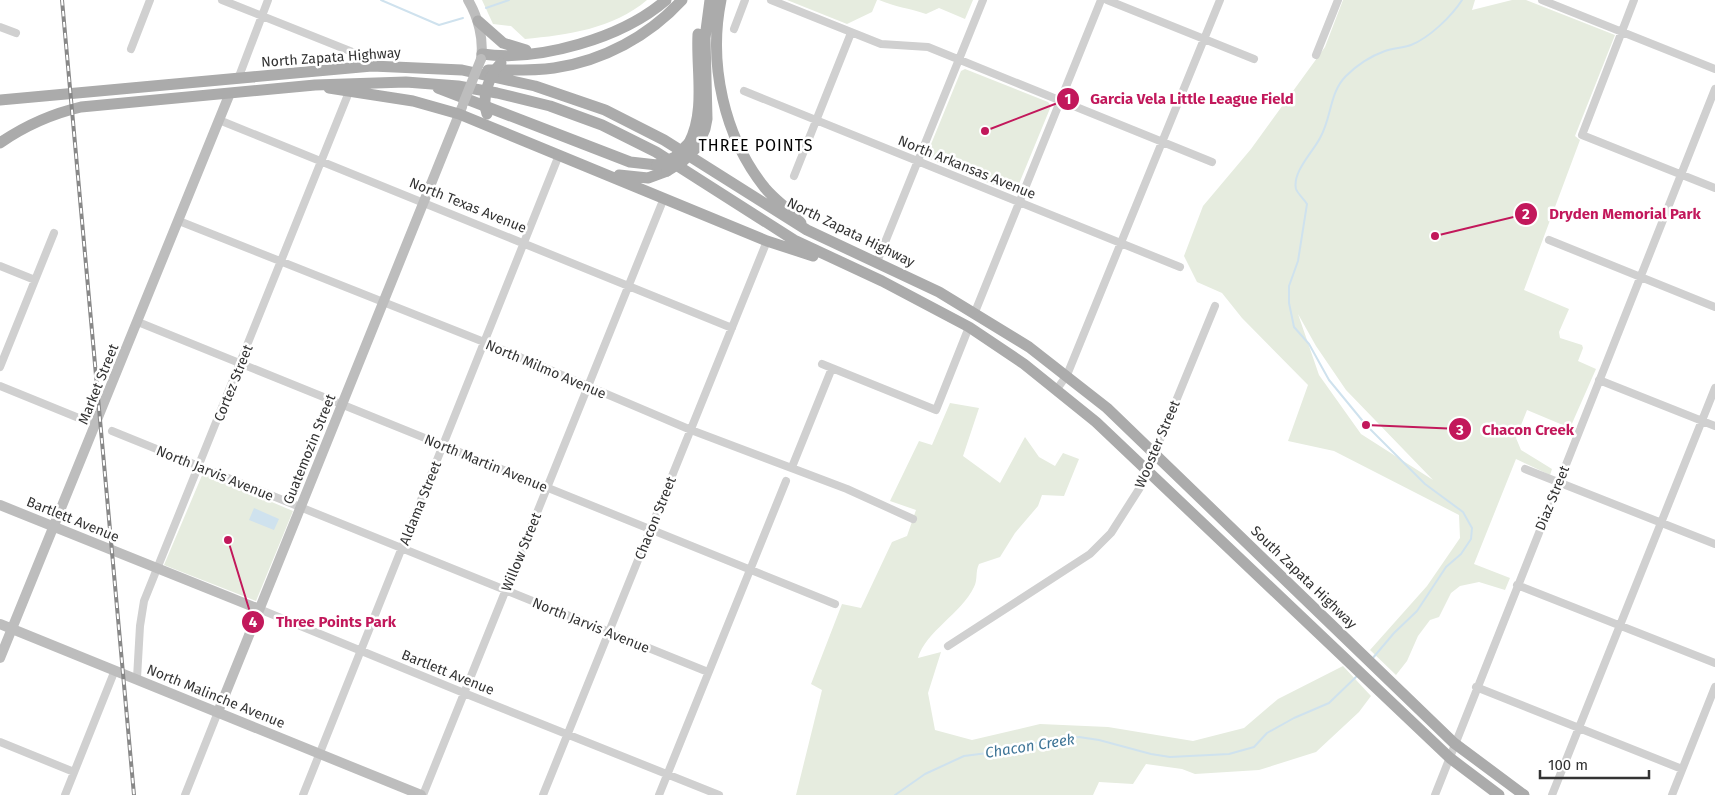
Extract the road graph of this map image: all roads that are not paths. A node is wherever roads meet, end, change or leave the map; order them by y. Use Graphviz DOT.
graph roads {
  1 [pos="150,0"];
  2 [pos="222,0"];
  3 [pos="268,0"];
  4 [pos="468,0"];
  5 [pos="666,0"];
  6 [pos="682,0"];
  7 [pos="704,0"];
  8 [pos="710,0"];
  9 [pos="720,0"];
  10 [pos="746,0"];
  11 [pos="771,0"];
  12 [pos="983,0"];
  13 [pos="1101,0"];
  14 [pos="1107,0"];
  15 [pos="1220,0"];
  16 [pos="1338,0"];
  17 [pos="1542,0"];
  18 [pos="1634,0"];
  19 [pos="262,15"];
  20 [pos="478,21"];
  21 [pos="0,27"];
  22 [pos="734,29"];
  23 [pos="1622,32"];
  24 [pos="16,33"];
  25 [pos="851,33"];
  26 [pos="1205,39"];
  27 [pos="130,49"];
  28 [pos="535,52"];
  29 [pos="355,53"];
  30 [pos="1316,55"];
  31 [pos="482,56"];
  32 [pos="959,59"];
  33 [pos="1254,59"];
  34 [pos="462,70"];
  35 [pos="1715,70"];
  36 [pos="238,78"];
  37 [pos="425,83"];
  38 [pos="315,85"];
  39 [pos="1715,90"];
  40 [pos="744,91"];
  41 [pos="349,92"];
  42 [pos="230,93"];
  43 [pos="0,100"];
  44 [pos="1061,100"];
  45 [pos="461,109"];
  46 [pos="220,120"];
  47 [pos="816,121"];
  48 [pos="512,136"];
  49 [pos="1163,142"];
  50 [pos="0,143"];
  51 [pos="693,145"];
  52 [pos="559,155"];
  53 [pos="322,161"];
  54 [pos="918,162"];
  55 [pos="1212,162"];
  56 [pos="602,172"];
  57 [pos="1681,175"];
  58 [pos="794,176"];
  59 [pos="1715,188"];
  60 [pos="664,198"];
  61 [pos="424,202"];
  62 [pos="1020,202"];
  63 [pos="179,221"];
  64 [pos="806,230"];
  65 [pos="54,233"];
  66 [pos="1548,240"];
  67 [pos="767,241"];
  68 [pos="524,242"];
  69 [pos="1121,244"];
  70 [pos="281,262"];
  71 [pos="877,262"];
  72 [pos="0,266"];
  73 [pos="1180,267"];
  74 [pos="854,268"];
  75 [pos="1640,277"];
  76 [pos="35,280"];
  77 [pos="629,285"];
  78 [pos="383,302"];
  79 [pos="1215,306"];
  80 [pos="1715,307"];
  81 [pos="975,312"];
  82 [pos="138,322"];
  83 [pos="969,327"];
  84 [pos="732,328"];
  85 [pos="484,342"];
  86 [pos="241,363"];
  87 [pos="822,364"];
  88 [pos="0,367"];
  89 [pos="832,368"];
  90 [pos="1067,376"];
  91 [pos="1599,380"];
  92 [pos="0,386"];
  93 [pos="588,387"];
  94 [pos="1715,388"];
  95 [pos="1057,390"];
  96 [pos="342,404"];
  97 [pos="1702,421"];
  98 [pos="96,425"];
  99 [pos="1715,426"];
  100 [pos="691,430"];
  101 [pos="112,431"];
  102 [pos="443,445"];
  103 [pos="1155,454"];
  104 [pos="199,466"];
  105 [pos="792,467"];
  106 [pos="1525,469"];
  107 [pos="1148,471"];
  108 [pos="786,481"];
  109 [pos="1558,482"];
  110 [pos="547,487"];
  111 [pos="0,504"];
  112 [pos="301,508"];
  113 [pos="913,519"];
  114 [pos="1661,523"];
  115 [pos="54,527"];
  116 [pos="650,529"];
  117 [pos="1715,544"];
  118 [pos="402,548"];
  119 [pos="157,568"];
  120 [pos="750,569"];
  121 [pos="1517,585"];
  122 [pos="505,591"];
  123 [pos="834,604"];
  124 [pos="259,608"];
  125 [pos="0,624"];
  126 [pos="1620,626"];
  127 [pos="12,629"];
  128 [pos="609,632"];
  129 [pos="948,646"];
  130 [pos="360,651"];
  131 [pos="0,658"];
  132 [pos="1715,663"];
  133 [pos="115,670"];
  134 [pos="708,672"];
  135 [pos="137,678"];
  136 [pos="1476,687"];
  137 [pos="1715,687"];
  138 [pos="464,694"];
  139 [pos="218,712"];
  140 [pos="1579,728"];
  141 [pos="567,734"];
  142 [pos="0,742"];
  143 [pos="1454,743"];
  144 [pos="319,753"];
  145 [pos="1450,758"];
  146 [pos="1682,769"];
  147 [pos="74,772"];
  148 [pos="667,774"];
  149 [pos="65,795"];
  150 [pos="184,795"];
  151 [pos="303,795"];
  152 [pos="422,795"];
  153 [pos="542,795"];
  154 [pos="659,795"];
  155 [pos="719,795"];
  156 [pos="1435,795"];
  157 [pos="1499,795"];
  158 [pos="1524,795"];
  159 [pos="1552,795"];
  160 [pos="1672,795"];
  1 -- 27 [label="street"];
  2 -- 19 [label="street"];
  3 -- 19 [label="street"];
  4 -- 20 [label="main road"];
  5 -- 28 [label="main road"];
  6 -- 34 [label="main road"];
  7 -- 51 [label="main road"];
  8 -- 51 [label="main road"];
  9 -- 64 [label="main road"];
  10 -- 22 [label="street"];
  11 -- 25 [label="street"];
  12 -- 32 [label="street"];
  13 -- 44 [label="street"];
  14 -- 26 [label="street"];
  15 -- 26 [label="street"];
  16 -- 30 [label="street"];
  17 -- 23 [label="street"];
  18 -- 23 [label="street"];
  19 -- 29 [label="street"];
  19 -- 36 [label="street"];
  20 -- 28 [label="main road"];
  20 -- 31 [label="main road"];
  21 -- 24 [label="street"];
  23 -- 35 [label="street"];
  23 -- 57 [label="street"];
  25 -- 32 [label="street"];
  25 -- 47 [label="street"];
  26 -- 33 [label="street"];
  26 -- 49 [label="street"];
  28 -- 31 [label="main road"];
  28 -- 48 [label="main road, bridge"];
  31 -- 45 [label="main road, bridge"];
  32 -- 44 [label="street"];
  32 -- 54 [label="street"];
  34 -- 36 [label="main road, North Zapata Highway"];
  34 -- 64 [label="main road, North Zapata Highway"];
  36 -- 43 [label="main road, North Zapata Highway"];
  37 -- 38 [label="main road, North Zapata Highway"];
  37 -- 51 [label="main road, bridge"];
  37 -- 74 [label="main road, North Zapata Highway"];
  38 -- 41 [label="main road"];
  38 -- 42 [label="main road, North Zapata Highway"];
  39 -- 57 [label="street, Diaz Street"];
  40 -- 47 [label="street, North Arkansas Avenue"];
  41 -- 45 [label="main road"];
  41 -- 53 [label="street, Cortez Street"];
  42 -- 46 [label="main road"];
  42 -- 50 [label="main road, North Zapata Highway"];
  44 -- 49 [label="street"];
  44 -- 62 [label="street"];
  45 -- 48 [label="main road"];
  45 -- 61 [label="main road, Guatemozin Street"];
  46 -- 53 [label="street, North Texas Avenue"];
  46 -- 63 [label="main road, Market Street"];
  47 -- 54 [label="street, North Arkansas Avenue"];
  47 -- 58 [label="street"];
  48 -- 52 [label="main road"];
  49 -- 55 [label="street"];
  49 -- 69 [label="street"];
  51 -- 56 [label="main road, bridge"];
  52 -- 56 [label="main road"];
  52 -- 68 [label="street, Aldama Street"];
  53 -- 61 [label="street, North Texas Avenue"];
  53 -- 70 [label="street, Cortez Street"];
  54 -- 62 [label="street, North Arkansas Avenue"];
  54 -- 71 [label="street"];
  56 -- 60 [label="main road"];
  57 -- 59 [label="street"];
  57 -- 75 [label="street, Diaz Street"];
  60 -- 67 [label="main road"];
  60 -- 77 [label="street, Willow Street"];
  61 -- 68 [label="street, North Texas Avenue"];
  61 -- 78 [label="main road, Guatemozin Street"];
  62 -- 69 [label="street, North Arkansas Avenue"];
  62 -- 81 [label="street"];
  63 -- 70 [label="street, North Milmo Avenue"];
  63 -- 82 [label="main road, Market Street"];
  64 -- 71 [label="main road, North Zapata Highway"];
  65 -- 76 [label="street"];
  66 -- 75 [label="street"];
  67 -- 74 [label="main road"];
  67 -- 84 [label="street, Chacon Street"];
  68 -- 77 [label="street, North Texas Avenue"];
  68 -- 85 [label="street, Aldama Street"];
  69 -- 73 [label="street, North Arkansas Avenue"];
  69 -- 90 [label="street"];
  70 -- 78 [label="street, North Milmo Avenue"];
  70 -- 86 [label="street, Cortez Street"];
  71 -- 81 [label="main road, North Zapata Highway"];
  72 -- 76 [label="street"];
  74 -- 83 [label="main road, North Zapata Highway"];
  75 -- 80 [label="street"];
  75 -- 91 [label="street, Diaz Street"];
  76 -- 88 [label="street"];
  77 -- 84 [label="street, North Texas Avenue"];
  77 -- 93 [label="street, Willow Street"];
  78 -- 85 [label="street, North Milmo Avenue"];
  78 -- 96 [label="main road, Guatemozin Street"];
  79 -- 103 [label="street, Wooster Street"];
  81 -- 90 [label="main road, North Zapata Highway"];
  82 -- 86 [label="street, North Martin Avenue"];
  82 -- 98 [label="main road, Market Street"];
  83 -- 89 [label="street"];
  83 -- 95 [label="main road, North Zapata Highway"];
  84 -- 100 [label="street, Chacon Street"];
  85 -- 93 [label="street, North Milmo Avenue"];
  85 -- 102 [label="street, Aldama Street"];
  86 -- 96 [label="street, North Martin Avenue"];
  86 -- 104 [label="street, Cortez Street"];
  87 -- 89 [label="street"];
  89 -- 105 [label="street"];
  90 -- 95 [label="street"];
  90 -- 103 [label="main road, South Zapata Highway"];
  91 -- 97 [label="street"];
  91 -- 109 [label="street, Diaz Street"];
  92 -- 98 [label="street"];
  93 -- 100 [label="street, North Milmo Avenue"];
  93 -- 110 [label="street, Willow Street"];
  94 -- 97 [label="street"];
  95 -- 107 [label="main road"];
  96 -- 102 [label="street, North Martin Avenue"];
  96 -- 112 [label="main road, Guatemozin Street"];
  97 -- 99 [label="street"];
  97 -- 114 [label="street"];
  98 -- 115 [label="main road, Market Street"];
  100 -- 105 [label="street, North Milmo Avenue"];
  100 -- 116 [label="street, Chacon Street"];
  101 -- 104 [label="street, North Jarvis Avenue"];
  102 -- 110 [label="street, North Martin Avenue"];
  102 -- 118 [label="street, Aldama Street"];
  103 -- 107 [label="street, Wooster Street"];
  103 -- 143 [label="main road, South Zapata Highway"];
  104 -- 112 [label="street, North Jarvis Avenue"];
  104 -- 119 [label="street, Cortez Street"];
  105 -- 113 [label="street, North Milmo Avenue"];
  106 -- 109 [label="street"];
  107 -- 129 [label="street, Wooster Street"];
  107 -- 145 [label="main road"];
  108 -- 120 [label="street"];
  109 -- 114 [label="street"];
  109 -- 121 [label="street, Diaz Street"];
  110 -- 116 [label="street, North Martin Avenue"];
  110 -- 122 [label="street, Willow Street"];
  111 -- 115 [label="main road, Bartlett Avenue"];
  112 -- 118 [label="street, North Jarvis Avenue"];
  112 -- 124 [label="main road, Guatemozin Street"];
  114 -- 117 [label="street"];
  114 -- 126 [label="street"];
  115 -- 119 [label="main road, Bartlett Avenue"];
  115 -- 127 [label="main road, Market Street"];
  116 -- 120 [label="street, North Martin Avenue"];
  116 -- 128 [label="street, Chacon Street"];
  118 -- 122 [label="street, North Jarvis Avenue"];
  118 -- 130 [label="street, Aldama Street"];
  119 -- 124 [label="main road, Bartlett Avenue"];
  119 -- 135 [label="street, Cortez Street"];
  120 -- 123 [label="street, North Martin Avenue"];
  120 -- 134 [label="street"];
  121 -- 126 [label="street"];
  121 -- 136 [label="street, Diaz Street"];
  122 -- 128 [label="street, North Jarvis Avenue"];
  122 -- 138 [label="street, Willow Street"];
  124 -- 130 [label="street, Bartlett Avenue"];
  124 -- 139 [label="main road, Guatemozin Street"];
  125 -- 127 [label="main road, North Malinche Avenue"];
  126 -- 132 [label="street"];
  126 -- 140 [label="street"];
  127 -- 131 [label="main road, Market Street"];
  127 -- 133 [label="main road, North Malinche Avenue"];
  128 -- 134 [label="street, North Jarvis Avenue"];
  128 -- 141 [label="street, Chacon Street"];
  130 -- 138 [label="street, Bartlett Avenue"];
  130 -- 144 [label="street, Aldama Street"];
  133 -- 135 [label="main road, North Malinche Avenue"];
  133 -- 147 [label="street"];
  134 -- 148 [label="street"];
  135 -- 139 [label="main road, North Malinche Avenue"];
  136 -- 140 [label="street"];
  136 -- 143 [label="street, Diaz Street"];
  137 -- 146 [label="street"];
  138 -- 141 [label="street, Bartlett Avenue"];
  138 -- 152 [label="street, Willow Street"];
  139 -- 144 [label="main road, North Malinche Avenue"];
  139 -- 150 [label="street, Guatemozin Street"];
  140 -- 146 [label="street"];
  140 -- 159 [label="street"];
  141 -- 148 [label="street, Bartlett Avenue"];
  141 -- 153 [label="street, Chacon Street"];
  142 -- 147 [label="street"];
  143 -- 145 [label="street, Diaz Street"];
  143 -- 158 [label="main road, South Zapata Highway"];
  144 -- 151 [label="street, Aldama Street"];
  144 -- 152 [label="main road, North Malinche Avenue"];
  145 -- 156 [label="street, Diaz Street"];
  145 -- 157 [label="main road"];
  146 -- 160 [label="street"];
  147 -- 149 [label="street"];
  148 -- 154 [label="street"];
  148 -- 155 [label="street, Bartlett Avenue"];
}
